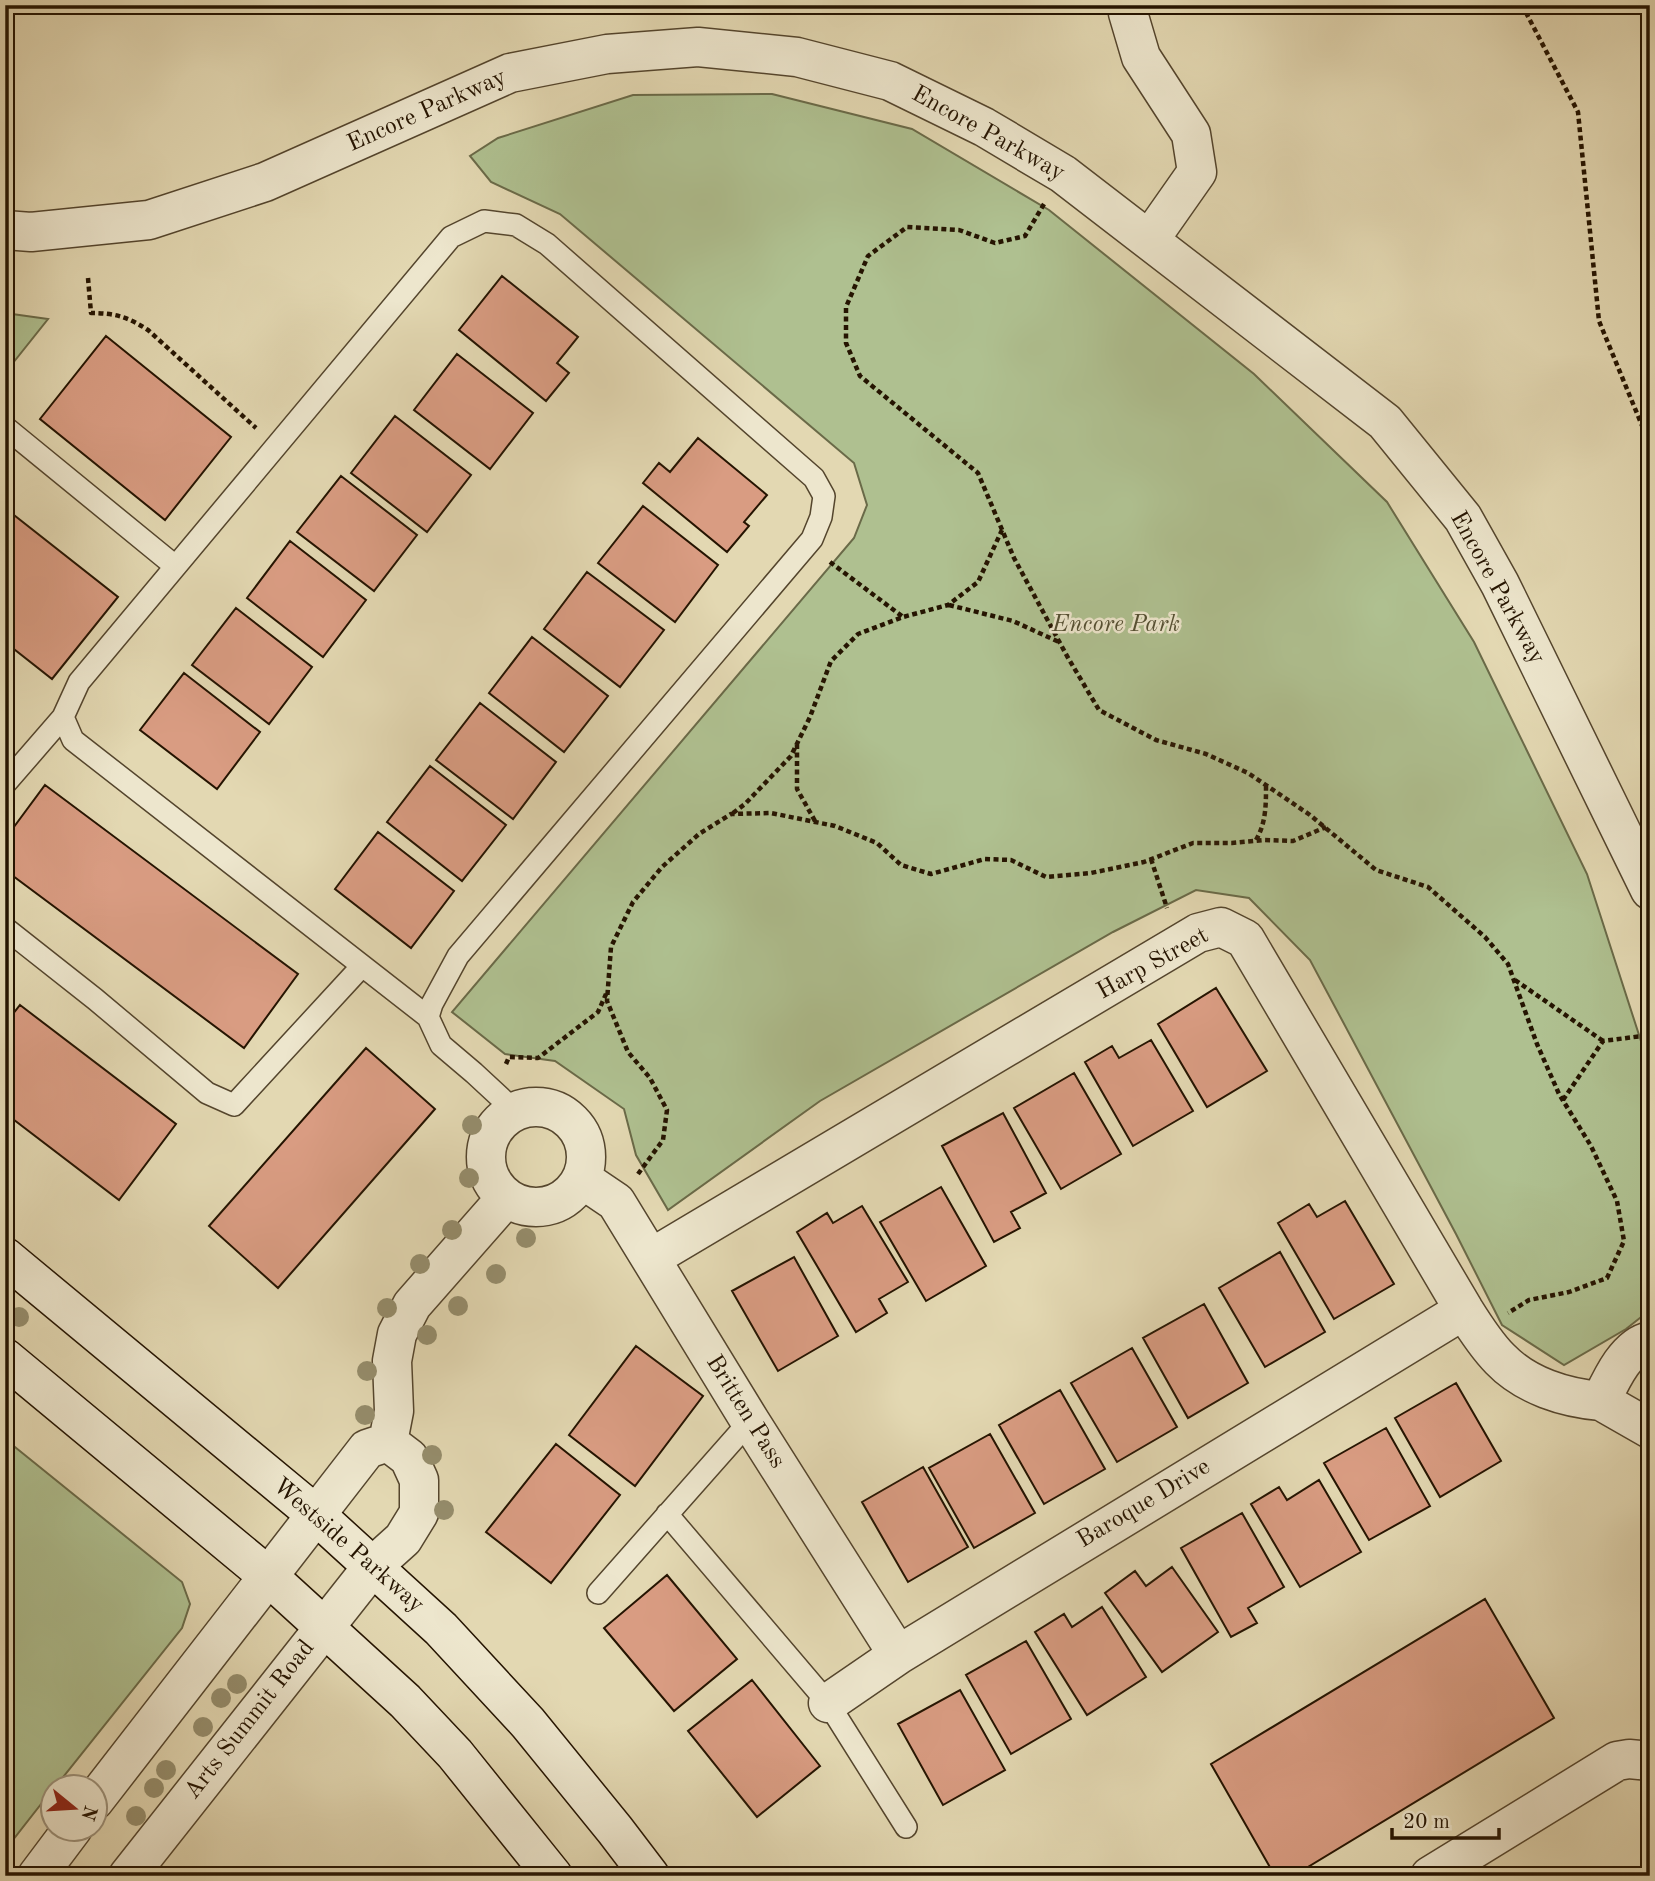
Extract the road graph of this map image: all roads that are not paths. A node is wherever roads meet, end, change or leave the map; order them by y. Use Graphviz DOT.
graph roads {
  1 [pos="1129,5"];
  2 [pos="5,230"];
  3 [pos="1150,239"];
  4 [pos="5,427"];
  5 [pos="175,566"];
  6 [pos="63,717"];
  7 [pos="5,784"];
  8 [pos="1650,890"];
  9 [pos="5,928"];
  10 [pos="362,966"];
  11 [pos="428,1017"];
  12 [pos="504,1100"];
  13 [pos="582,1180"];
  14 [pos="518,1202"];
  15 [pos="5,1258"];
  16 [pos="651,1258"];
  17 [pos="1471,1320"];
  18 [pos="1650,1341"];
  19 [pos="5,1358"];
  20 [pos="1601,1401"];
  21 [pos="750,1421"];
  22 [pos="1650,1429"];
  23 [pos="388,1442"];
  24 [pos="315,1514"];
  25 [pos="667,1514"];
  26 [pos="373,1566"];
  27 [pos="268,1576"];
  28 [pos="597,1592"];
  29 [pos="324,1627"];
  30 [pos="898,1655"];
  31 [pos="828,1703"];
  32 [pos="1650,1761"];
  33 [pos="108,1783"];
  34 [pos="906,1827"];
  35 [pos="63,1842"];
  36 [pos="37,1876"];
  37 [pos="128,1876"];
  38 [pos="553,1876"];
  39 [pos="650,1876"];
  40 [pos="1430,1876"];
  1 -- 3 [label="street"];
  2 -- 3 [label="street, Encore Parkway"];
  3 -- 8 [label="street, Encore Parkway"];
  4 -- 5 [label="lane"];
  5 -- 6 [label="lane"];
  5 -- 11 [label="lane"];
  6 -- 7 [label="lane"];
  6 -- 10 [label="lane"];
  9 -- 10 [label="lane"];
  10 -- 11 [label="lane"];
  11 -- 12 [label="lane"];
  12 -- 13 [label="street"];
  12 -- 14 [label="street"];
  13 -- 14 [label="street"];
  13 -- 16 [label="street, Britten Pass"];
  14 -- 23 [label="street"];
  15 -- 24 [label="street, Westside Parkway"];
  16 -- 17 [label="street, Harp Street"];
  16 -- 21 [label="street, Britten Pass"];
  17 -- 20 [label="street, Harp Street"];
  17 -- 30 [label="street, Baroque Drive"];
  18 -- 20 [label="street"];
  19 -- 27 [label="street"];
  20 -- 22 [label="street, Harp Street"];
  21 -- 25 [label="lane"];
  21 -- 30 [label="street, Britten Pass"];
  23 -- 24 [label="street"];
  23 -- 26 [label="street, Arts Summit Road"];
  24 -- 26 [label="street, Westside Parkway"];
  24 -- 27 [label="street"];
  25 -- 28 [label="lane"];
  25 -- 31 [label="lane"];
  26 -- 29 [label="street, Arts Summit Road"];
  26 -- 39 [label="street, Westside Parkway"];
  27 -- 29 [label="street"];
  27 -- 33 [label="street"];
  29 -- 37 [label="street, Arts Summit Road"];
  29 -- 38 [label="street"];
  30 -- 31 [label="street, Baroque Drive"];
  31 -- 34 [label="lane"];
  32 -- 40 [label="street"];
  35 -- 36 [label="street"];
}
